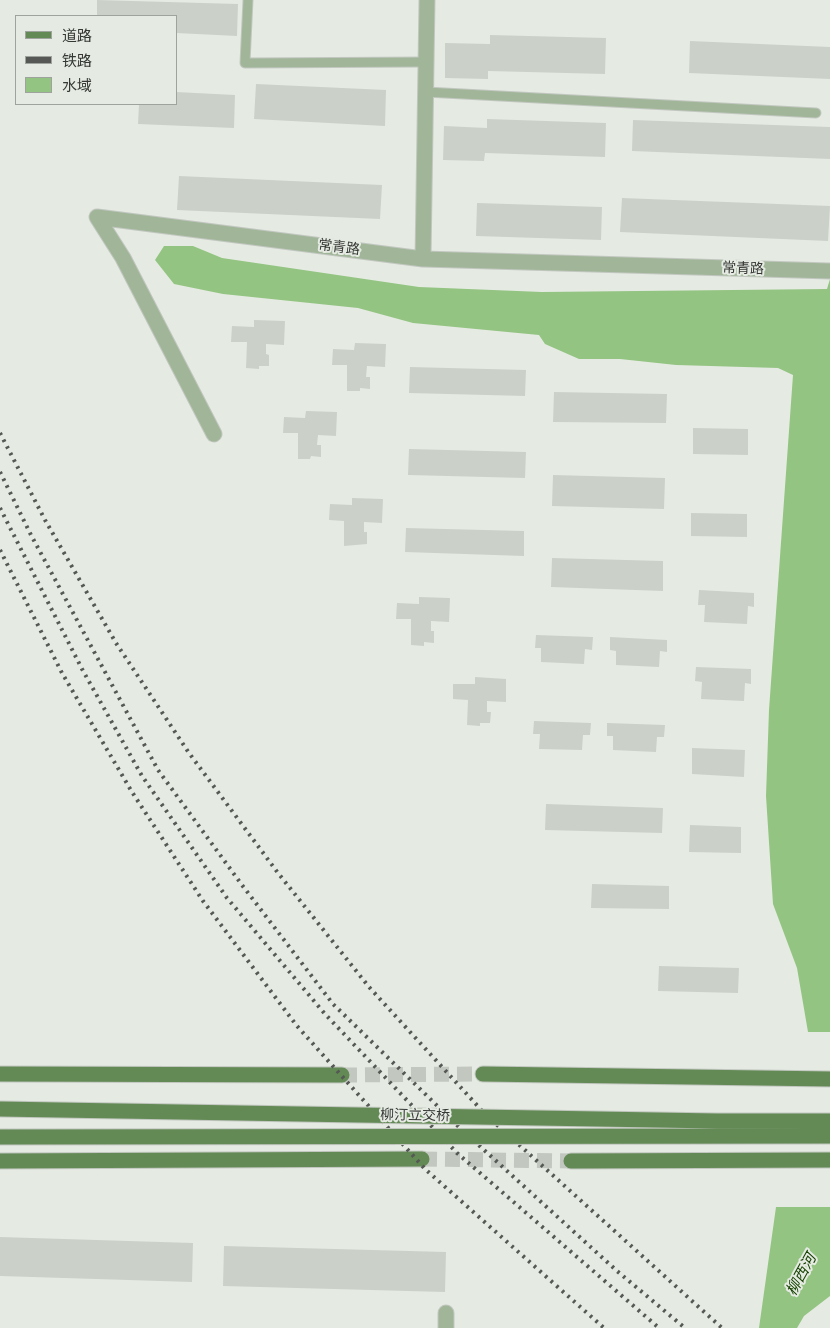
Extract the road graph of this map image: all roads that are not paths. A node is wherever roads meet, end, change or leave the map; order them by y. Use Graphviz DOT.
graph roads {
  1 [pos="248,0"];
  2 [pos="427,0"];
  3 [pos="426,62"];
  4 [pos="426,92"];
  5 [pos="816,113"];
  6 [pos="424,258"];
  7 [pos="830,271"];
  8 [pos="214,434"];
  9 [pos="0,1074"];
  10 [pos="342,1074"];
  11 [pos="483,1074"];
  12 [pos="830,1079"];
  13 [pos="0,1109"];
  14 [pos="830,1121"];
  15 [pos="0,1136"];
  16 [pos="830,1136"];
  17 [pos="422,1159"];
  18 [pos="571,1160"];
  19 [pos="830,1160"];
  20 [pos="0,1161"];
  21 [pos="446,1312"];
  22 [pos="446,1328"];
  1 -- 3 [label="lane"];
  2 -- 3 [label="street"];
  3 -- 4 [label="street"];
  4 -- 5 [label="lane"];
  4 -- 6 [label="street"];
  6 -- 7 [label="street, 常青路"];
  6 -- 8 [label="street, 常青路"];
  9 -- 10 [label="main road"];
  11 -- 12 [label="main road"];
  13 -- 14 [label="main road, 柳汀立交桥, bridge"];
  15 -- 16 [label="main road, 柳汀立交桥, bridge"];
  17 -- 20 [label="main road"];
  18 -- 19 [label="main road"];
  21 -- 22 [label="street"];
}
